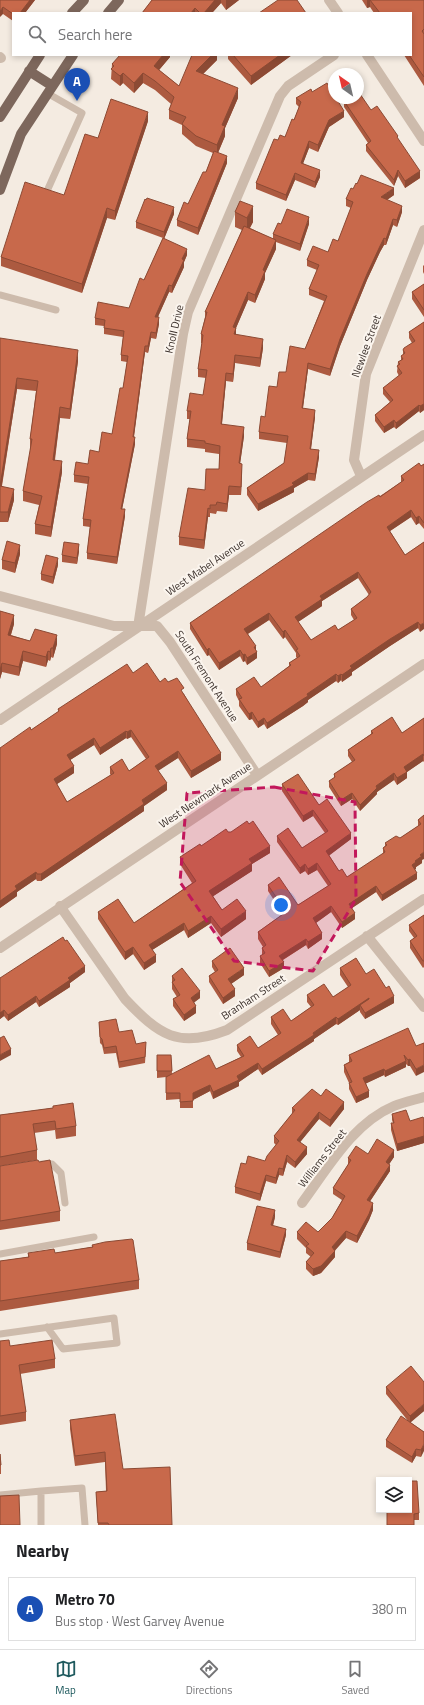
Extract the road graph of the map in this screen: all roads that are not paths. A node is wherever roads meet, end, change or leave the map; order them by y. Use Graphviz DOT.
graph roads {
  1 [pos="84,0"];
  2 [pos="119,0"];
  3 [pos="329,0"];
  4 [pos="73,12"];
  5 [pos="109,12"];
  6 [pos="337,12"];
  7 [pos="39,56"];
  8 [pos="72,56"];
  9 [pos="333,56"];
  10 [pos="368,56"];
  11 [pos="29,71"];
  12 [pos="49,89"];
  13 [pos="0,117"];
  14 [pos="424,140"];
  15 [pos="0,190"];
  16 [pos="47,191"];
  17 [pos="424,230"];
  18 [pos="0,295"];
  19 [pos="56,310"];
  20 [pos="424,435"];
  21 [pos="361,476"];
  22 [pos="0,596"];
  23 [pos="138,627"];
  24 [pos="424,664"];
  25 [pos="0,720"];
  26 [pos="257,775"];
  27 [pos="424,899"];
  28 [pos="60,906"];
  29 [pos="367,936"];
  30 [pos="0,948"];
  31 [pos="424,1007"];
  32 [pos="424,1097"];
  33 [pos="34,1165"];
  34 [pos="65,1203"];
  35 [pos="302,1203"];
  36 [pos="94,1238"];
  37 [pos="0,1254"];
  38 [pos="48,1327"];
  39 [pos="0,1334"];
  40 [pos="41,1491"];
  41 [pos="0,1494"];
  42 [pos="41,1525"];
  43 [pos="85,1525"];
  1 -- 4 [label="main road"];
  2 -- 5 [label="main road"];
  3 -- 6 [label="street"];
  7 -- 11 [label="main road"];
  8 -- 12 [label="main road"];
  9 -- 23 [label="street, Knoll Drive"];
  10 -- 14 [label="street"];
  11 -- 12 [label="main road"];
  11 -- 13 [label="main road"];
  12 -- 15 [label="main road"];
  12 -- 16 [label="lane"];
  17 -- 21 [label="street, Newlee Street"];
  18 -- 19 [label="lane"];
  20 -- 21 [label="street, West Mabel Avenue"];
  21 -- 23 [label="street, West Mabel Avenue"];
  22 -- 23 [label="street, South Fremont Avenue"];
  23 -- 25 [label="street, West Mabel Avenue"];
  23 -- 26 [label="street, South Fremont Avenue"];
  24 -- 26 [label="street, West Newmark Avenue"];
  26 -- 28 [label="street, West Newmark Avenue"];
  27 -- 29 [label="street, Branham Street"];
  28 -- 29 [label="street, Branham Street"];
  28 -- 30 [label="street, West Newmark Avenue"];
  29 -- 31 [label="street"];
  32 -- 35 [label="street, Williams Street"];
  33 -- 34 [label="lane"];
  36 -- 37 [label="lane"];
  38 -- 38 [label="lane"];
  38 -- 39 [label="lane"];
  40 -- 41 [label="lane"];
  40 -- 42 [label="lane"];
  40 -- 43 [label="lane"];
}
